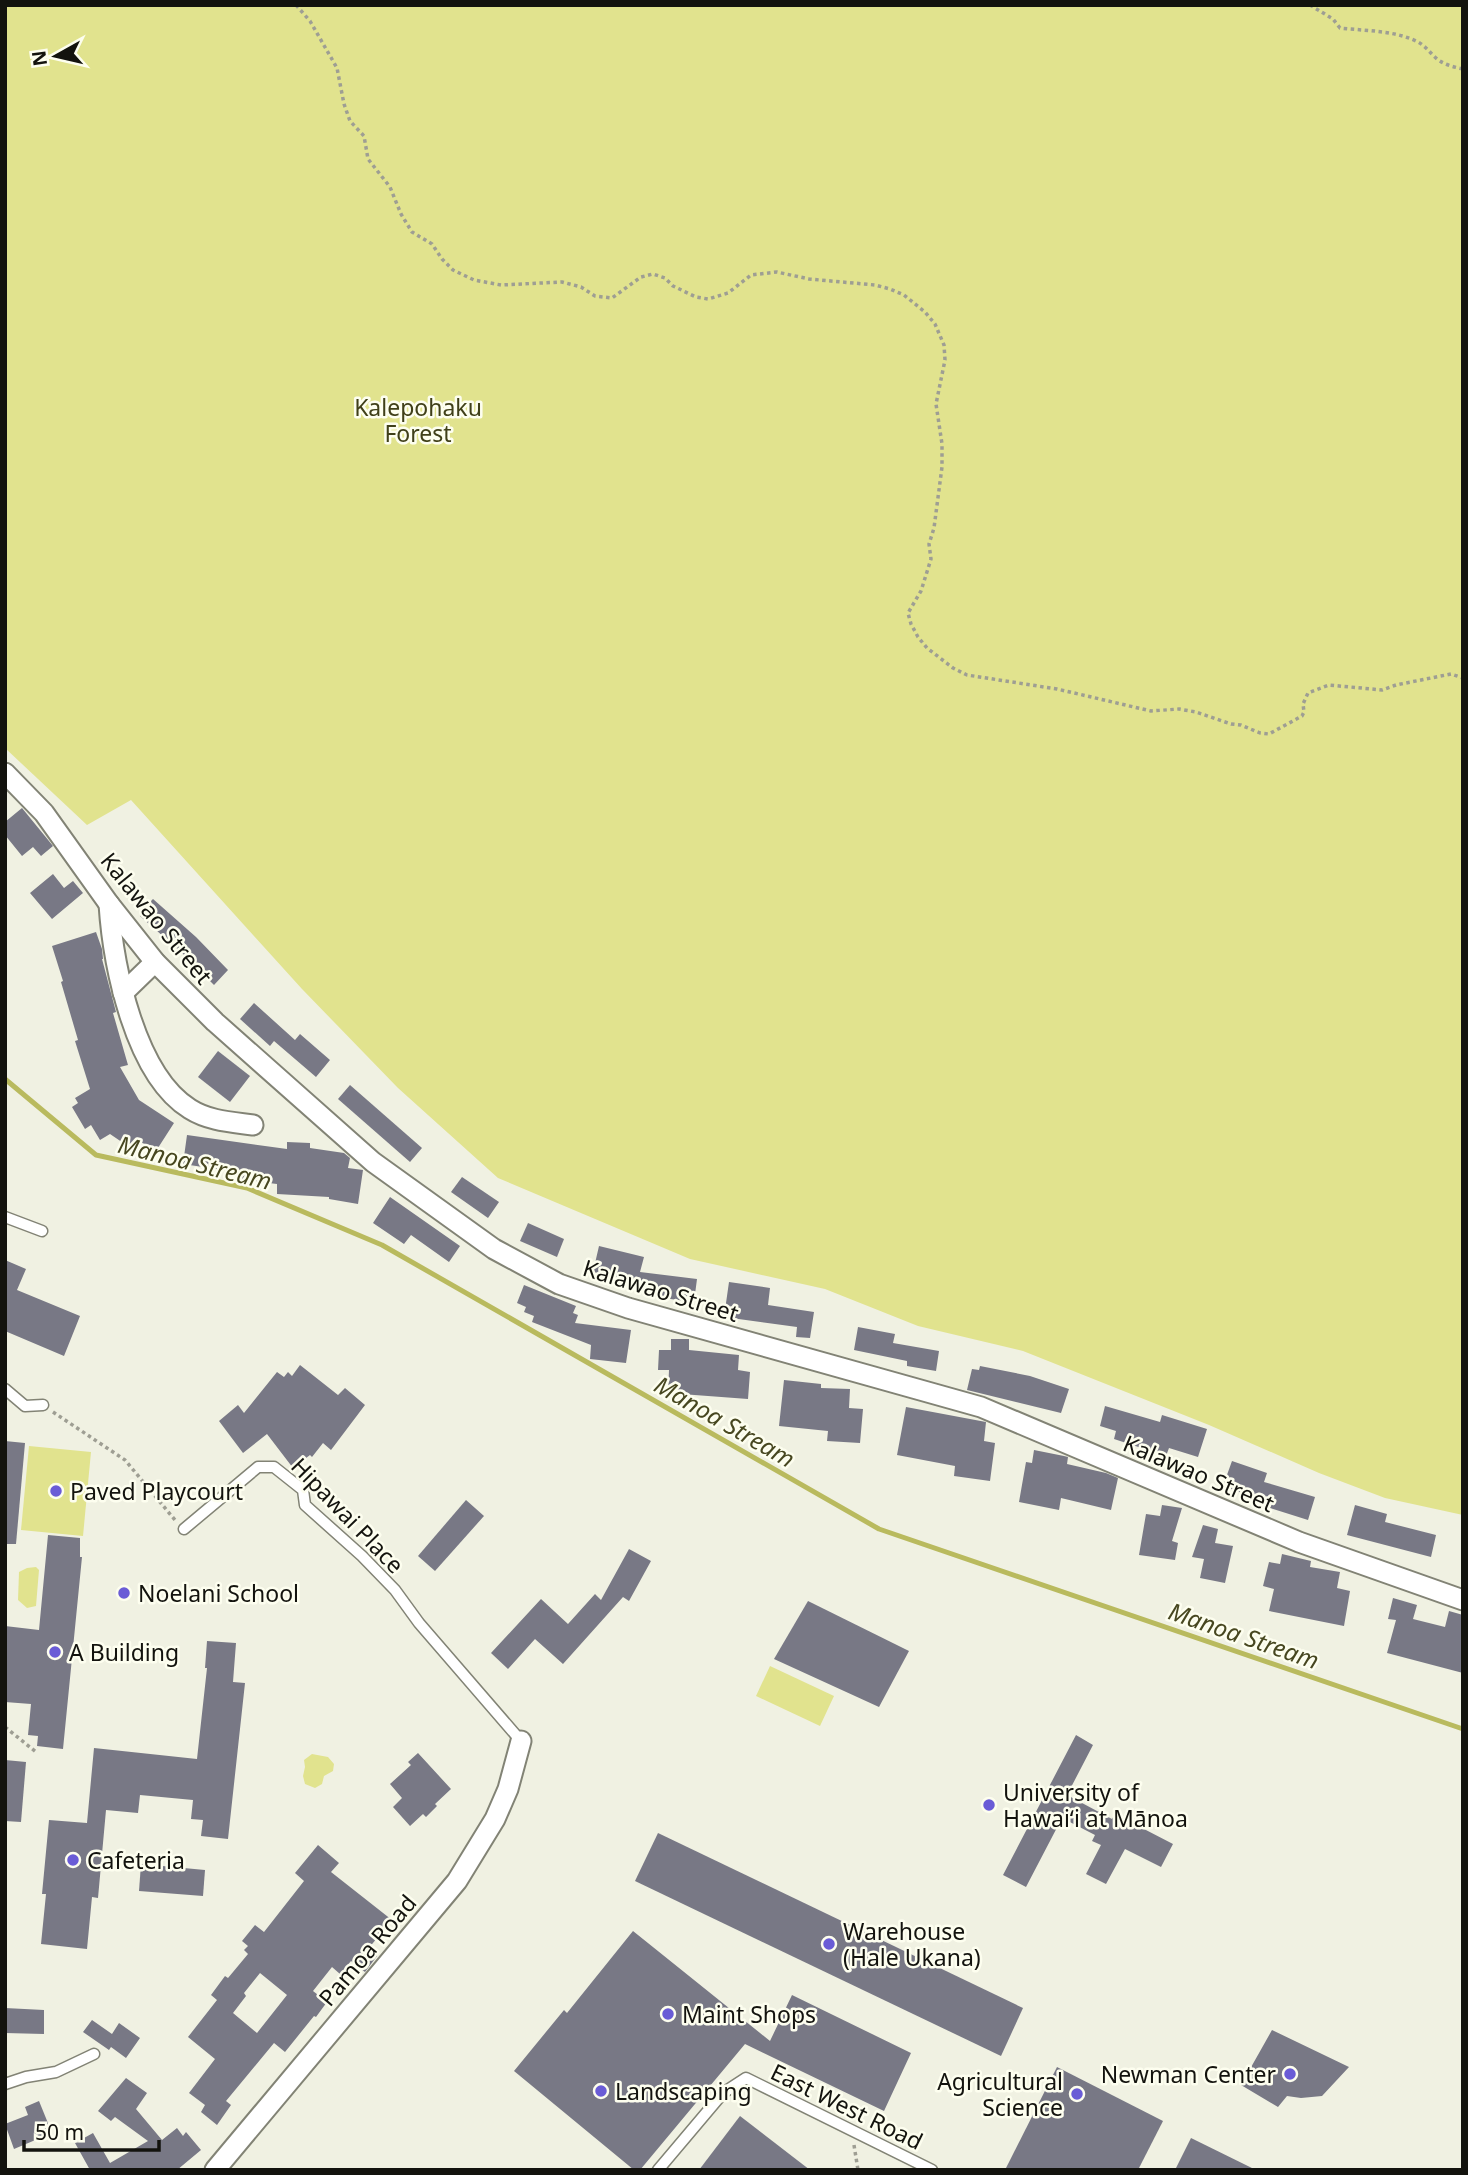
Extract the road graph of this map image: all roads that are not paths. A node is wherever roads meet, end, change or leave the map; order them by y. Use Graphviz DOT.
graph roads {
  1 [pos="5,773"];
  2 [pos="109,904"];
  3 [pos="155,962"];
  4 [pos="123,993"];
  5 [pos="253,1125"];
  6 [pos="5,1217"];
  7 [pos="42,1231"];
  8 [pos="5,1389"];
  9 [pos="43,1405"];
  10 [pos="184,1529"];
  11 [pos="1463,1600"];
  12 [pos="521,1741"];
  13 [pos="94,2054"];
  14 [pos="5,2084"];
  15 [pos="215,2170"];
  16 [pos="658,2170"];
  17 [pos="932,2170"];
  1 -- 2 [label="street, Kalawao Street"];
  2 -- 3 [label="street, Kalawao Street"];
  2 -- 4 [label="street"];
  3 -- 4 [label="street"];
  3 -- 11 [label="street, Kalawao Street"];
  4 -- 5 [label="street"];
  6 -- 7 [label="lane"];
  8 -- 9 [label="lane"];
  10 -- 12 [label="lane, Hipawai Place"];
  12 -- 15 [label="street, Pamoa Road"];
  13 -- 14 [label="lane"];
  16 -- 17 [label="lane, East West Road"];
}
